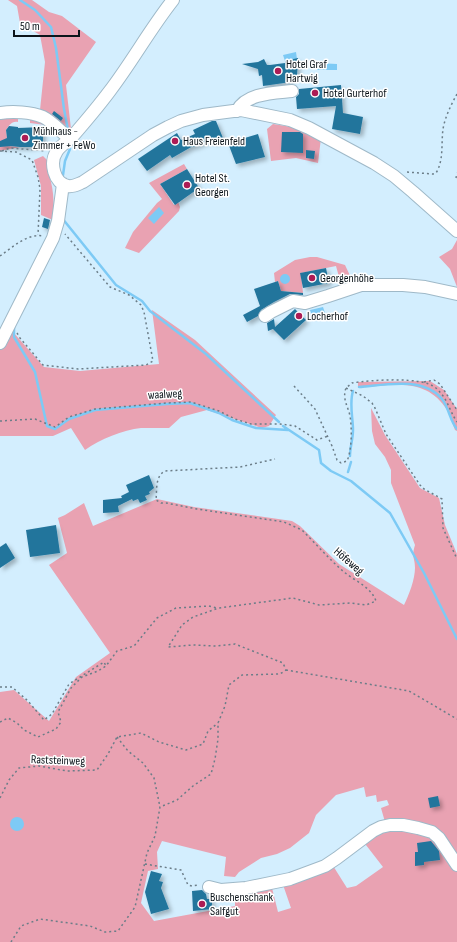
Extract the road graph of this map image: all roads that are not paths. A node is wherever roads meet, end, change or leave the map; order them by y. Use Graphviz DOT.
graph roads {
  1 [pos="173,0"];
  2 [pos="292,91"];
  3 [pos="237,110"];
  4 [pos="0,113"];
  5 [pos="70,139"];
  6 [pos="63,184"];
  7 [pos="457,232"];
  8 [pos="457,294"];
  9 [pos="265,316"];
  10 [pos="0,343"];
  11 [pos="457,865"];
  12 [pos="209,887"];
  1 -- 5 [label="street"];
  2 -- 3 [label="street"];
  3 -- 6 [label="street"];
  3 -- 7 [label="street"];
  4 -- 5 [label="street"];
  5 -- 6 [label="street"];
  6 -- 10 [label="street"];
  8 -- 9 [label="street"];
  11 -- 12 [label="street"];
}
